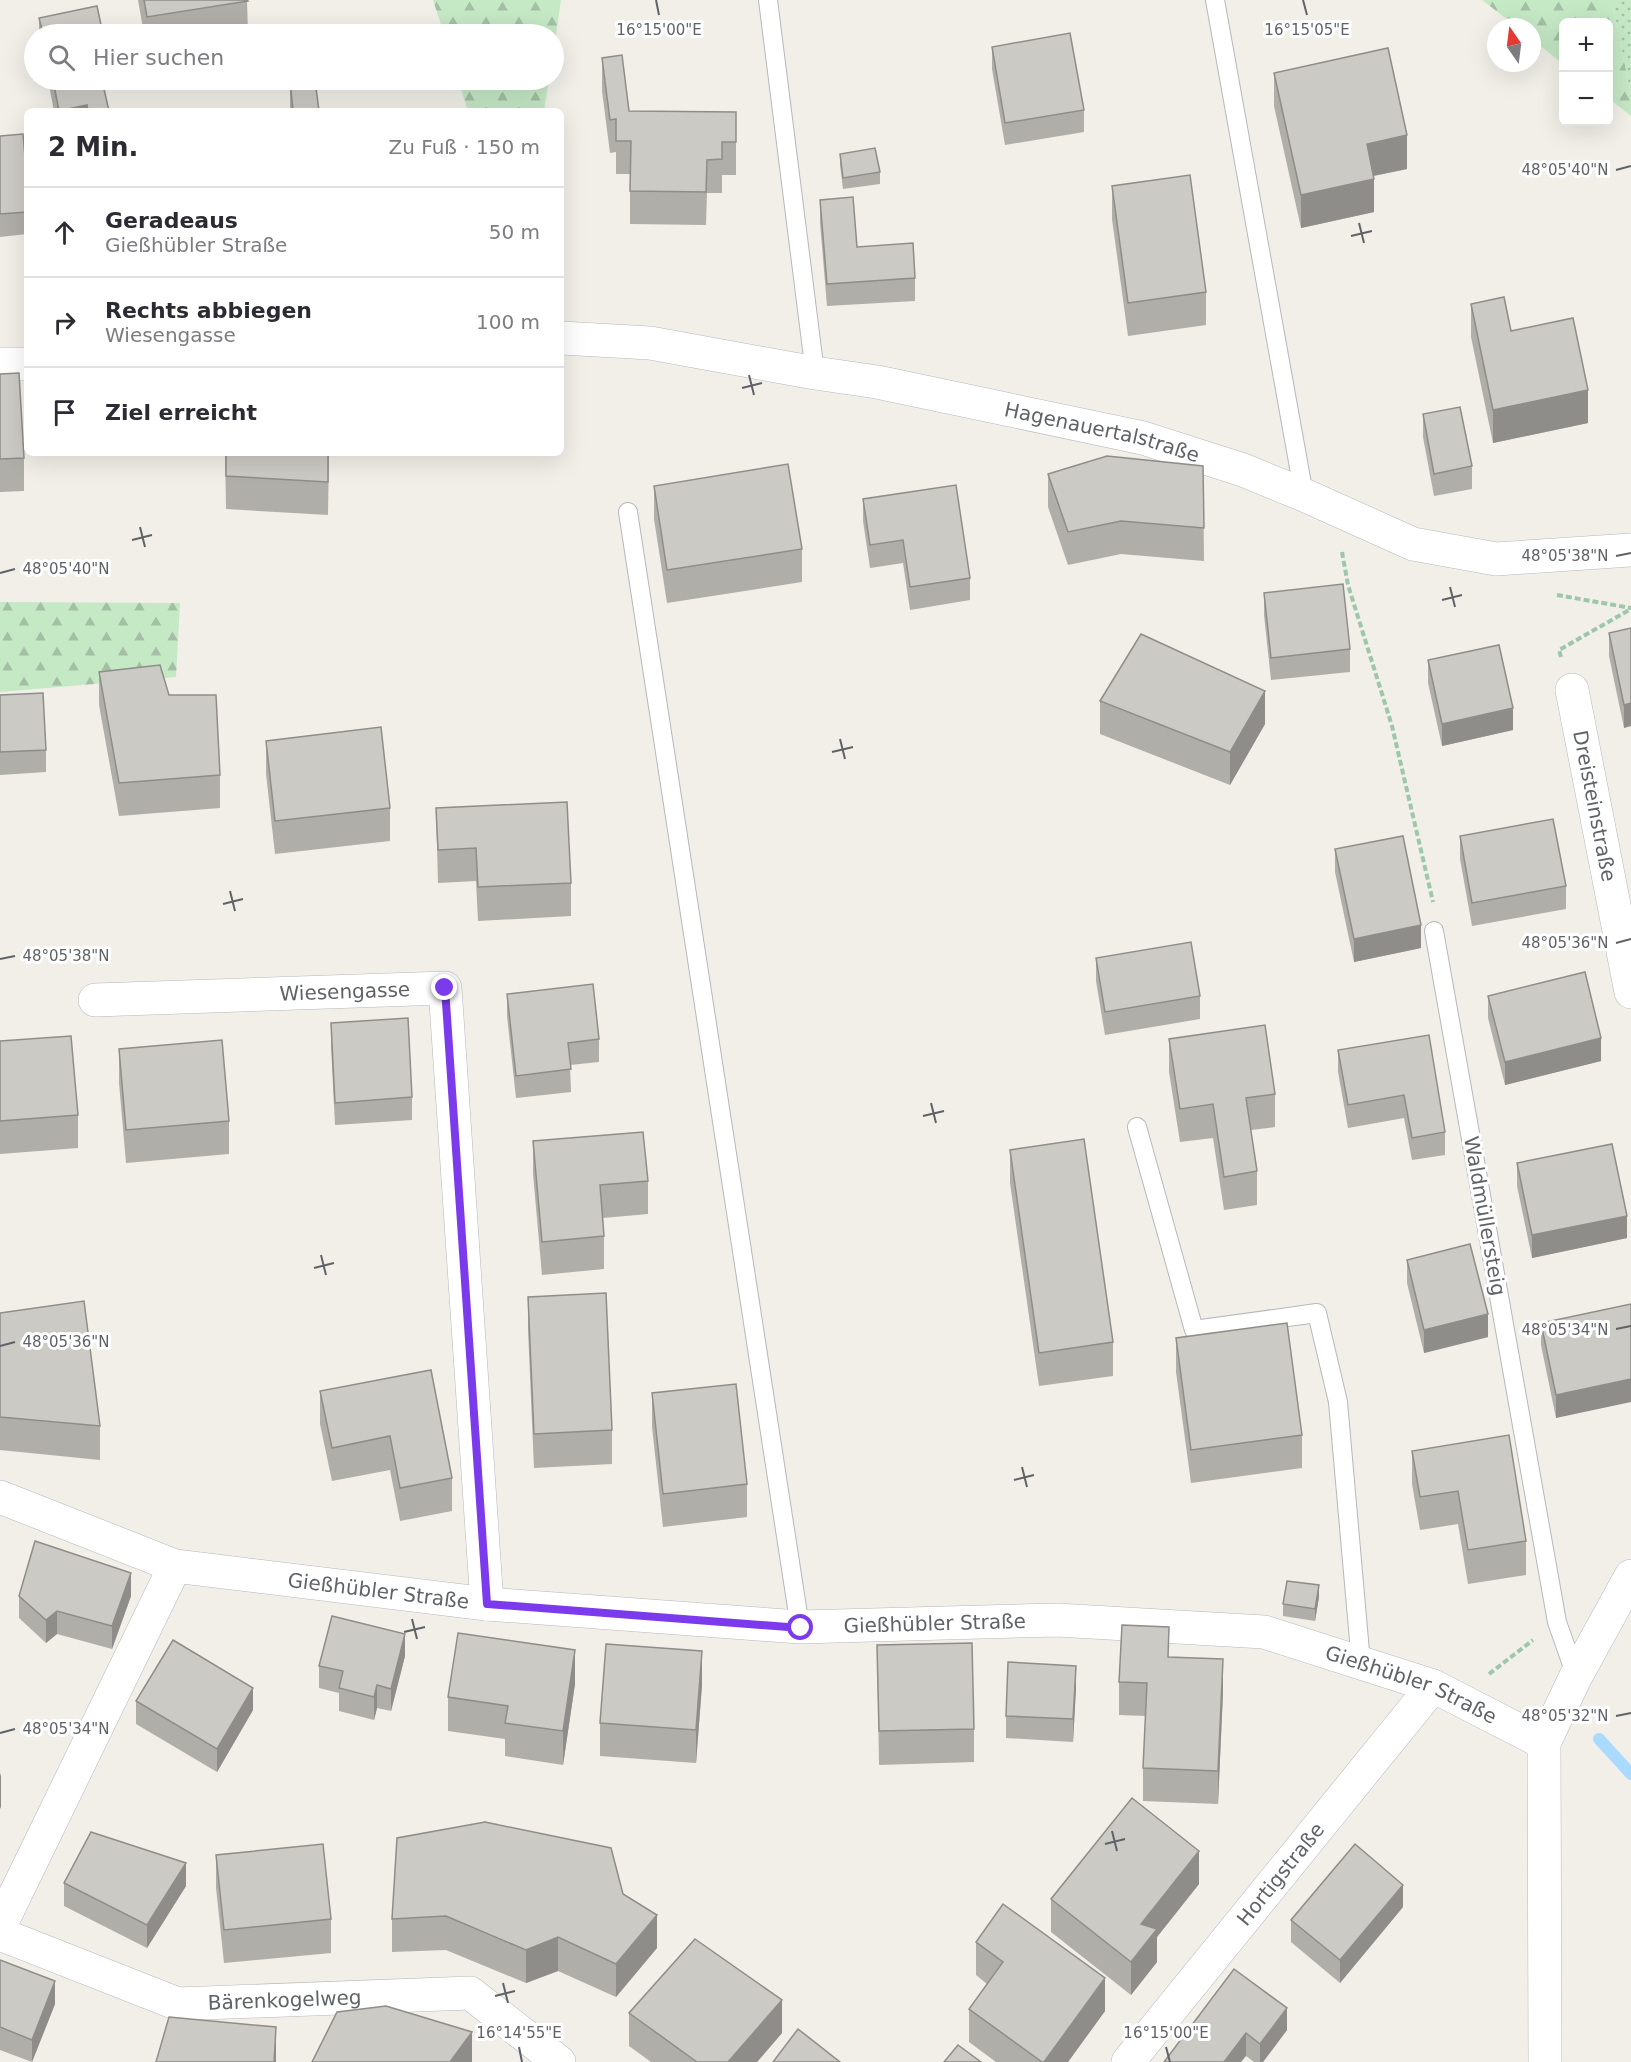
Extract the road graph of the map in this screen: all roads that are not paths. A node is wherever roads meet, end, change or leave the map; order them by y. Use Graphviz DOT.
graph roads {
  1 [pos="768,0"];
  2 [pos="1215,0"];
  3 [pos="564,338"];
  4 [pos="24,363"];
  5 [pos="0,364"];
  6 [pos="815,373"];
  7 [pos="1304,495"];
  8 [pos="628,512"];
  9 [pos="1631,550"];
  10 [pos="1572,690"];
  11 [pos="1434,931"];
  12 [pos="1631,992"];
  13 [pos="95,1000"];
  14 [pos="1137,1127"];
  15 [pos="0,1497"];
  16 [pos="175,1566"];
  17 [pos="1631,1576"];
  18 [pos="487,1604"];
  19 [pos="801,1628"];
  20 [pos="1361,1663"];
  21 [pos="1576,1676"];
  22 [pos="1433,1686"];
  23 [pos="1544,1743"];
  24 [pos="0,1926"];
  25 [pos="0,1934"];
  26 [pos="559,2062"];
  27 [pos="1128,2062"];
  28 [pos="1545,2062"];
  1 -- 6 [label="lane"];
  2 -- 7 [label="lane"];
  3 -- 6 [label="street, Hagenauertalstraße"];
  4 -- 5 [label="street"];
  6 -- 7 [label="street, Hagenauertalstraße"];
  7 -- 9 [label="street, Hagenauertalstraße"];
  8 -- 19 [label="lane"];
  10 -- 12 [label="street, Dreisteinstraße"];
  11 -- 21 [label="lane, Waldmüllersteig"];
  13 -- 18 [label="street, Wiesengasse"];
  14 -- 20 [label="lane"];
  15 -- 16 [label="street, Gießhübler Straße"];
  16 -- 18 [label="street, Gießhübler Straße"];
  16 -- 24 [label="street"];
  17 -- 21 [label="street"];
  18 -- 19 [label="street, Gießhübler Straße"];
  19 -- 20 [label="street, Gießhübler Straße"];
  20 -- 22 [label="street, Gießhübler Straße"];
  21 -- 23 [label="street"];
  22 -- 23 [label="street, Gießhübler Straße"];
  22 -- 27 [label="street, Hortigstraße"];
  23 -- 28 [label="street"];
  25 -- 26 [label="street, Bärenkogelweg"];
}
